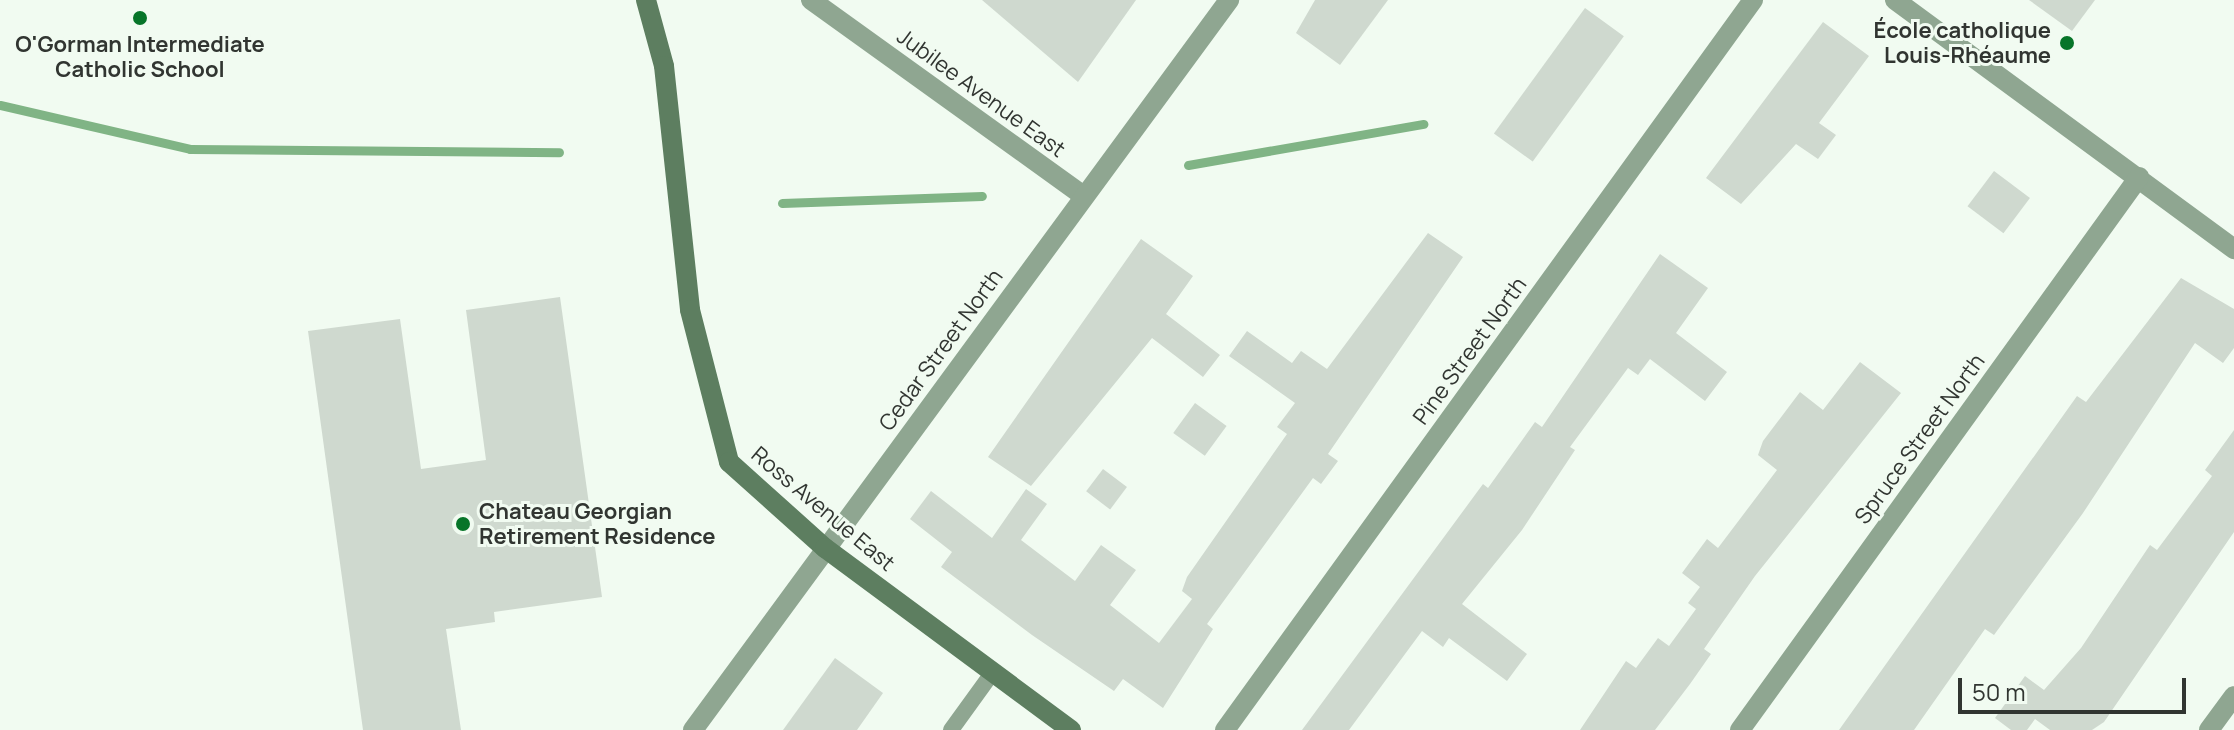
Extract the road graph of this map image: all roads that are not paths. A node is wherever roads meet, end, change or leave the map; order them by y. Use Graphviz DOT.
graph roads {
  1 [pos="646,0"];
  2 [pos="811,0"];
  3 [pos="1229,0"];
  4 [pos="1753,0"];
  5 [pos="1895,0"];
  6 [pos="2139,177"];
  7 [pos="1084,196"];
  8 [pos="2234,249"];
  9 [pos="825,548"];
  10 [pos="993,672"];
  11 [pos="2234,696"];
  12 [pos="693,730"];
  13 [pos="951,730"];
  14 [pos="1071,730"];
  15 [pos="1225,730"];
  16 [pos="1740,730"];
  17 [pos="2209,730"];
  1 -- 9 [label="main road, Ross Avenue East"];
  2 -- 7 [label="street, Jubilee Avenue East"];
  3 -- 7 [label="street, Cedar Street North"];
  4 -- 15 [label="street, Pine Street North"];
  5 -- 6 [label="street"];
  6 -- 8 [label="street"];
  6 -- 16 [label="street, Spruce Street North"];
  7 -- 9 [label="street, Cedar Street North"];
  9 -- 10 [label="main road, Ross Avenue East"];
  9 -- 12 [label="street, Cedar Street North"];
  10 -- 13 [label="lane"];
  10 -- 14 [label="main road, Ross Avenue East"];
  11 -- 17 [label="street"];
}
